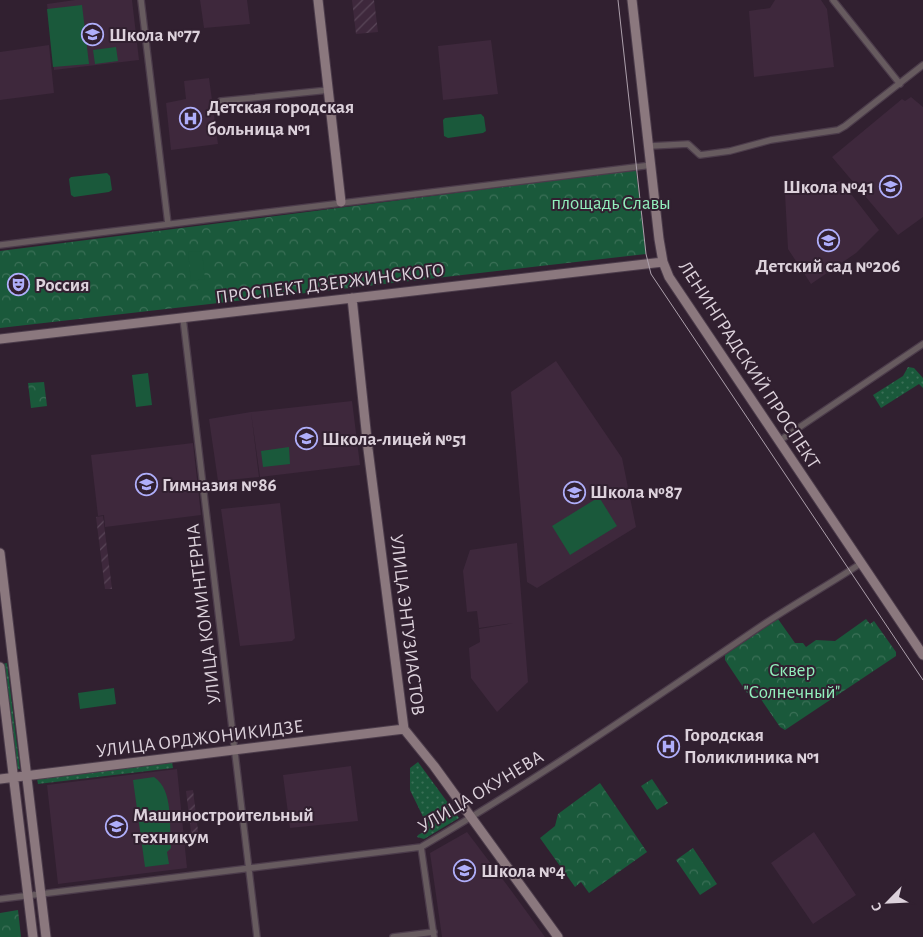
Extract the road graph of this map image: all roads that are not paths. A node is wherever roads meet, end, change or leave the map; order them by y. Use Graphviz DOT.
graph roads {
  1 [pos="140,0"];
  2 [pos="318,0"];
  3 [pos="632,0"];
  4 [pos="833,0"];
  5 [pos="923,65"];
  6 [pos="900,84"];
  7 [pos="329,90"];
  8 [pos="221,101"];
  9 [pos="650,146"];
  10 [pos="652,165"];
  11 [pos="341,202"];
  12 [pos="168,224"];
  13 [pos="0,245"];
  14 [pos="663,262"];
  15 [pos="352,298"];
  16 [pos="183,318"];
  17 [pos="0,339"];
  18 [pos="923,344"];
  19 [pos="779,441"];
  20 [pos="0,553"];
  21 [pos="860,564"];
  22 [pos="923,655"];
  23 [pos="0,666"];
  24 [pos="404,729"];
  25 [pos="234,751"];
  26 [pos="27,776"];
  27 [pos="13,777"];
  28 [pos="0,779"];
  29 [pos="470,819"];
  30 [pos="421,847"];
  31 [pos="248,867"];
  32 [pos="41,894"];
  33 [pos="28,895"];
  34 [pos="0,899"];
  35 [pos="434,935"];
  36 [pos="33,937"];
  37 [pos="46,937"];
  38 [pos="257,937"];
  39 [pos="393,937"];
  40 [pos="558,937"];
  1 -- 12 [label="street"];
  2 -- 7 [label="street"];
  3 -- 9 [label="street, ЛЕНИНГРАДСКИЙ ПРОСПЕКТ"];
  4 -- 6 [label="street"];
  5 -- 6 [label="street"];
  6 -- 9 [label="street"];
  7 -- 8 [label="street"];
  7 -- 11 [label="street"];
  9 -- 10 [label="street, ЛЕНИНГРАДСКИЙ ПРОСПЕКТ"];
  10 -- 11 [label="street"];
  10 -- 14 [label="street, ЛЕНИНГРАДСКИЙ ПРОСПЕКТ"];
  11 -- 12 [label="street"];
  12 -- 13 [label="street"];
  14 -- 15 [label="street, ПРОСПЕКТ ДЗЕРЖИНСКОГО"];
  14 -- 19 [label="street, ЛЕНИНГРАДСКИЙ ПРОСПЕКТ"];
  15 -- 16 [label="street, ПРОСПЕКТ ДЗЕРЖИНСКОГО"];
  15 -- 24 [label="street, УЛИЦА ЭНТУЗИАСТОВ"];
  16 -- 17 [label="street, ПРОСПЕКТ ДЗЕРЖИНСКОГО"];
  16 -- 25 [label="street, УЛИЦА КОМИНТЕРНА"];
  18 -- 19 [label="street"];
  19 -- 21 [label="street, ЛЕНИНГРАДСКИЙ ПРОСПЕКТ"];
  20 -- 26 [label="street"];
  21 -- 22 [label="street, ЛЕНИНГРАДСКИЙ ПРОСПЕКТ"];
  21 -- 29 [label="street, УЛИЦА ОКУНЕВА"];
  23 -- 27 [label="street"];
  24 -- 25 [label="street, УЛИЦА ОРДЖОНИКИДЗЕ"];
  24 -- 29 [label="street, УЛИЦА ЭНТУЗИАСТОВ"];
  25 -- 26 [label="street, УЛИЦА ОРДЖОНИКИДЗЕ"];
  25 -- 31 [label="street, УЛИЦА КОМИНТЕРНА"];
  26 -- 27 [label="street, УЛИЦА ОРДЖОНИКИДЗЕ"];
  26 -- 32 [label="street"];
  27 -- 28 [label="street, УЛИЦА ОРДЖОНИКИДЗЕ"];
  27 -- 33 [label="street"];
  29 -- 30 [label="street, УЛИЦА ОКУНЕВА"];
  29 -- 40 [label="street, УЛИЦА ЭНТУЗИАСТОВ"];
  30 -- 31 [label="street, УЛИЦА ОКУНЕВА"];
  30 -- 35 [label="street"];
  31 -- 32 [label="street, УЛИЦА ОКУНЕВА"];
  31 -- 38 [label="street, УЛИЦА КОМИНТЕРНА"];
  32 -- 33 [label="street, УЛИЦА ОКУНЕВА"];
  32 -- 37 [label="street"];
  33 -- 34 [label="street, УЛИЦА ОКУНЕВА"];
  33 -- 36 [label="street"];
  35 -- 39 [label="street"];
}
